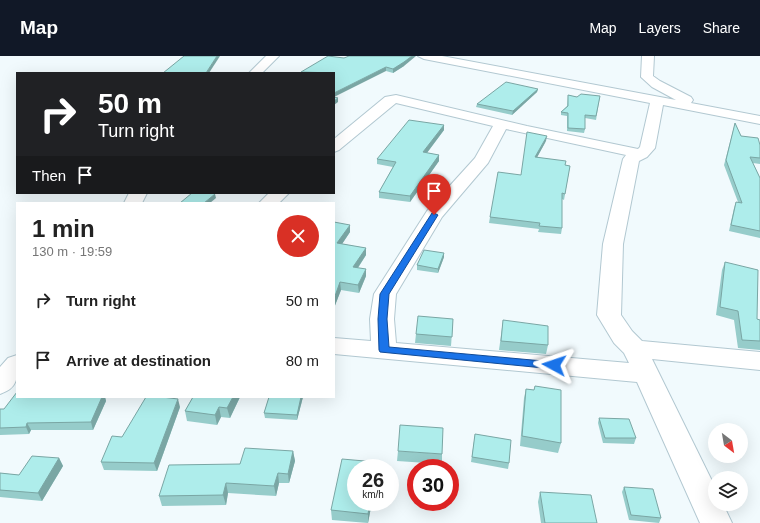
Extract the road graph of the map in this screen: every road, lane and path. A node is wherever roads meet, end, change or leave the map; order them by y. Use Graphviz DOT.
graph roads {
  1 [pos="273,56"];
  2 [pos="424,56"];
  3 [pos="648,56"];
  4 [pos="463,59"];
  5 [pos="256,72"];
  6 [pos="657,101"];
  7 [pos="707,110"];
  8 [pos="760,120"];
  9 [pos="502,124"];
  10 [pos="335,146"];
  11 [pos="641,154"];
  12 [pos="279,194"];
  13 [pos="269,202"];
  14 [pos="335,346"];
  15 [pos="635,349"];
  16 [pos="384,350"];
  17 [pos="760,361"];
  18 [pos="16,365"];
  19 [pos="647,374"];
  20 [pos="0,384"];
  21 [pos="716,523"];
  1 -- 5 [label="street"];
  2 -- 4 [label="street"];
  3 -- 7 [label="street"];
  4 -- 6 [label="street"];
  6 -- 7 [label="street"];
  6 -- 11 [label="street"];
  7 -- 8 [label="street"];
  9 -- 10 [label="street"];
  9 -- 11 [label="street"];
  9 -- 16 [label="street"];
  11 -- 15 [label="street"];
  12 -- 13 [label="street"];
  14 -- 16 [label="street"];
  15 -- 17 [label="street"];
  15 -- 19 [label="street"];
  16 -- 19 [label="street"];
  18 -- 20 [label="street"];
  19 -- 21 [label="street"];
}
